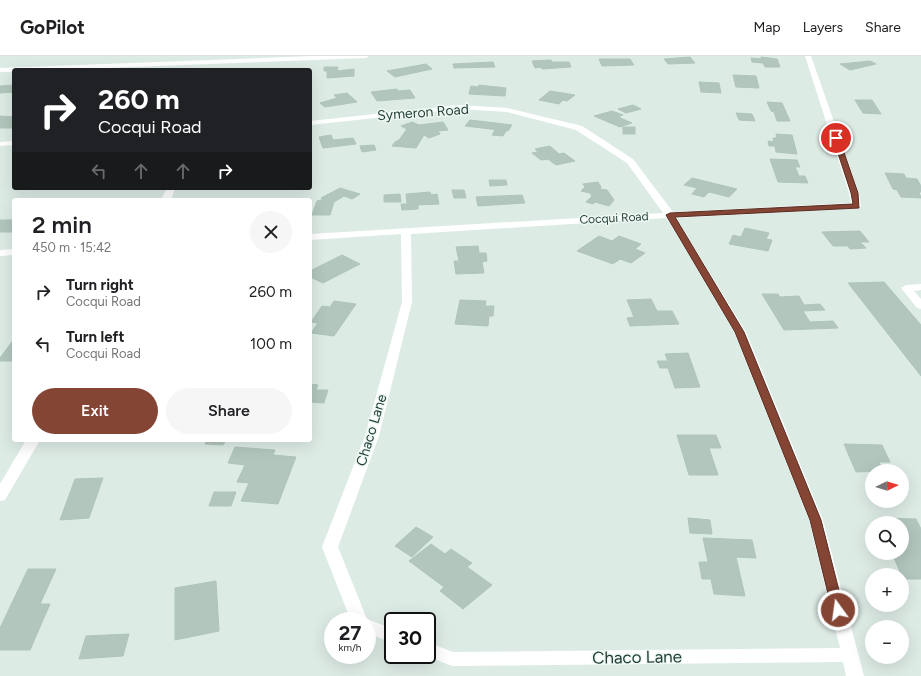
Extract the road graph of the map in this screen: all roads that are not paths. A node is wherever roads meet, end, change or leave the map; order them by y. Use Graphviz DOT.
graph roads {
  1 [pos="366,56"];
  2 [pos="808,56"];
  3 [pos="223,58"];
  4 [pos="37,68"];
  5 [pos="218,68"];
  6 [pos="12,69"];
  7 [pos="0,70"];
  8 [pos="312,123"];
  9 [pos="12,143"];
  10 [pos="0,144"];
  11 [pos="670,215"];
  12 [pos="406,231"];
  13 [pos="312,237"];
  14 [pos="12,252"];
  15 [pos="0,253"];
  16 [pos="921,287"];
  17 [pos="921,306"];
  18 [pos="32,442"];
  19 [pos="0,496"];
  20 [pos="355,612"];
  21 [pos="436,653"];
  22 [pos="850,655"];
  23 [pos="855,676"];
  1 -- 3 [label="street"];
  2 -- 11 [label="street, Cocqui Road"];
  3 -- 4 [label="street"];
  3 -- 5 [label="street"];
  6 -- 7 [label="street"];
  8 -- 11 [label="street, Symeron Road"];
  9 -- 10 [label="street"];
  11 -- 12 [label="street, Cocqui Road"];
  11 -- 22 [label="street, Symeron Road"];
  12 -- 13 [label="street, Cocqui Road"];
  12 -- 20 [label="street, Chaco Lane"];
  14 -- 15 [label="street"];
  16 -- 17 [label="street"];
  18 -- 19 [label="street"];
  21 -- 22 [label="street, Chaco Lane"];
  22 -- 23 [label="street, Symeron Road"];
}
